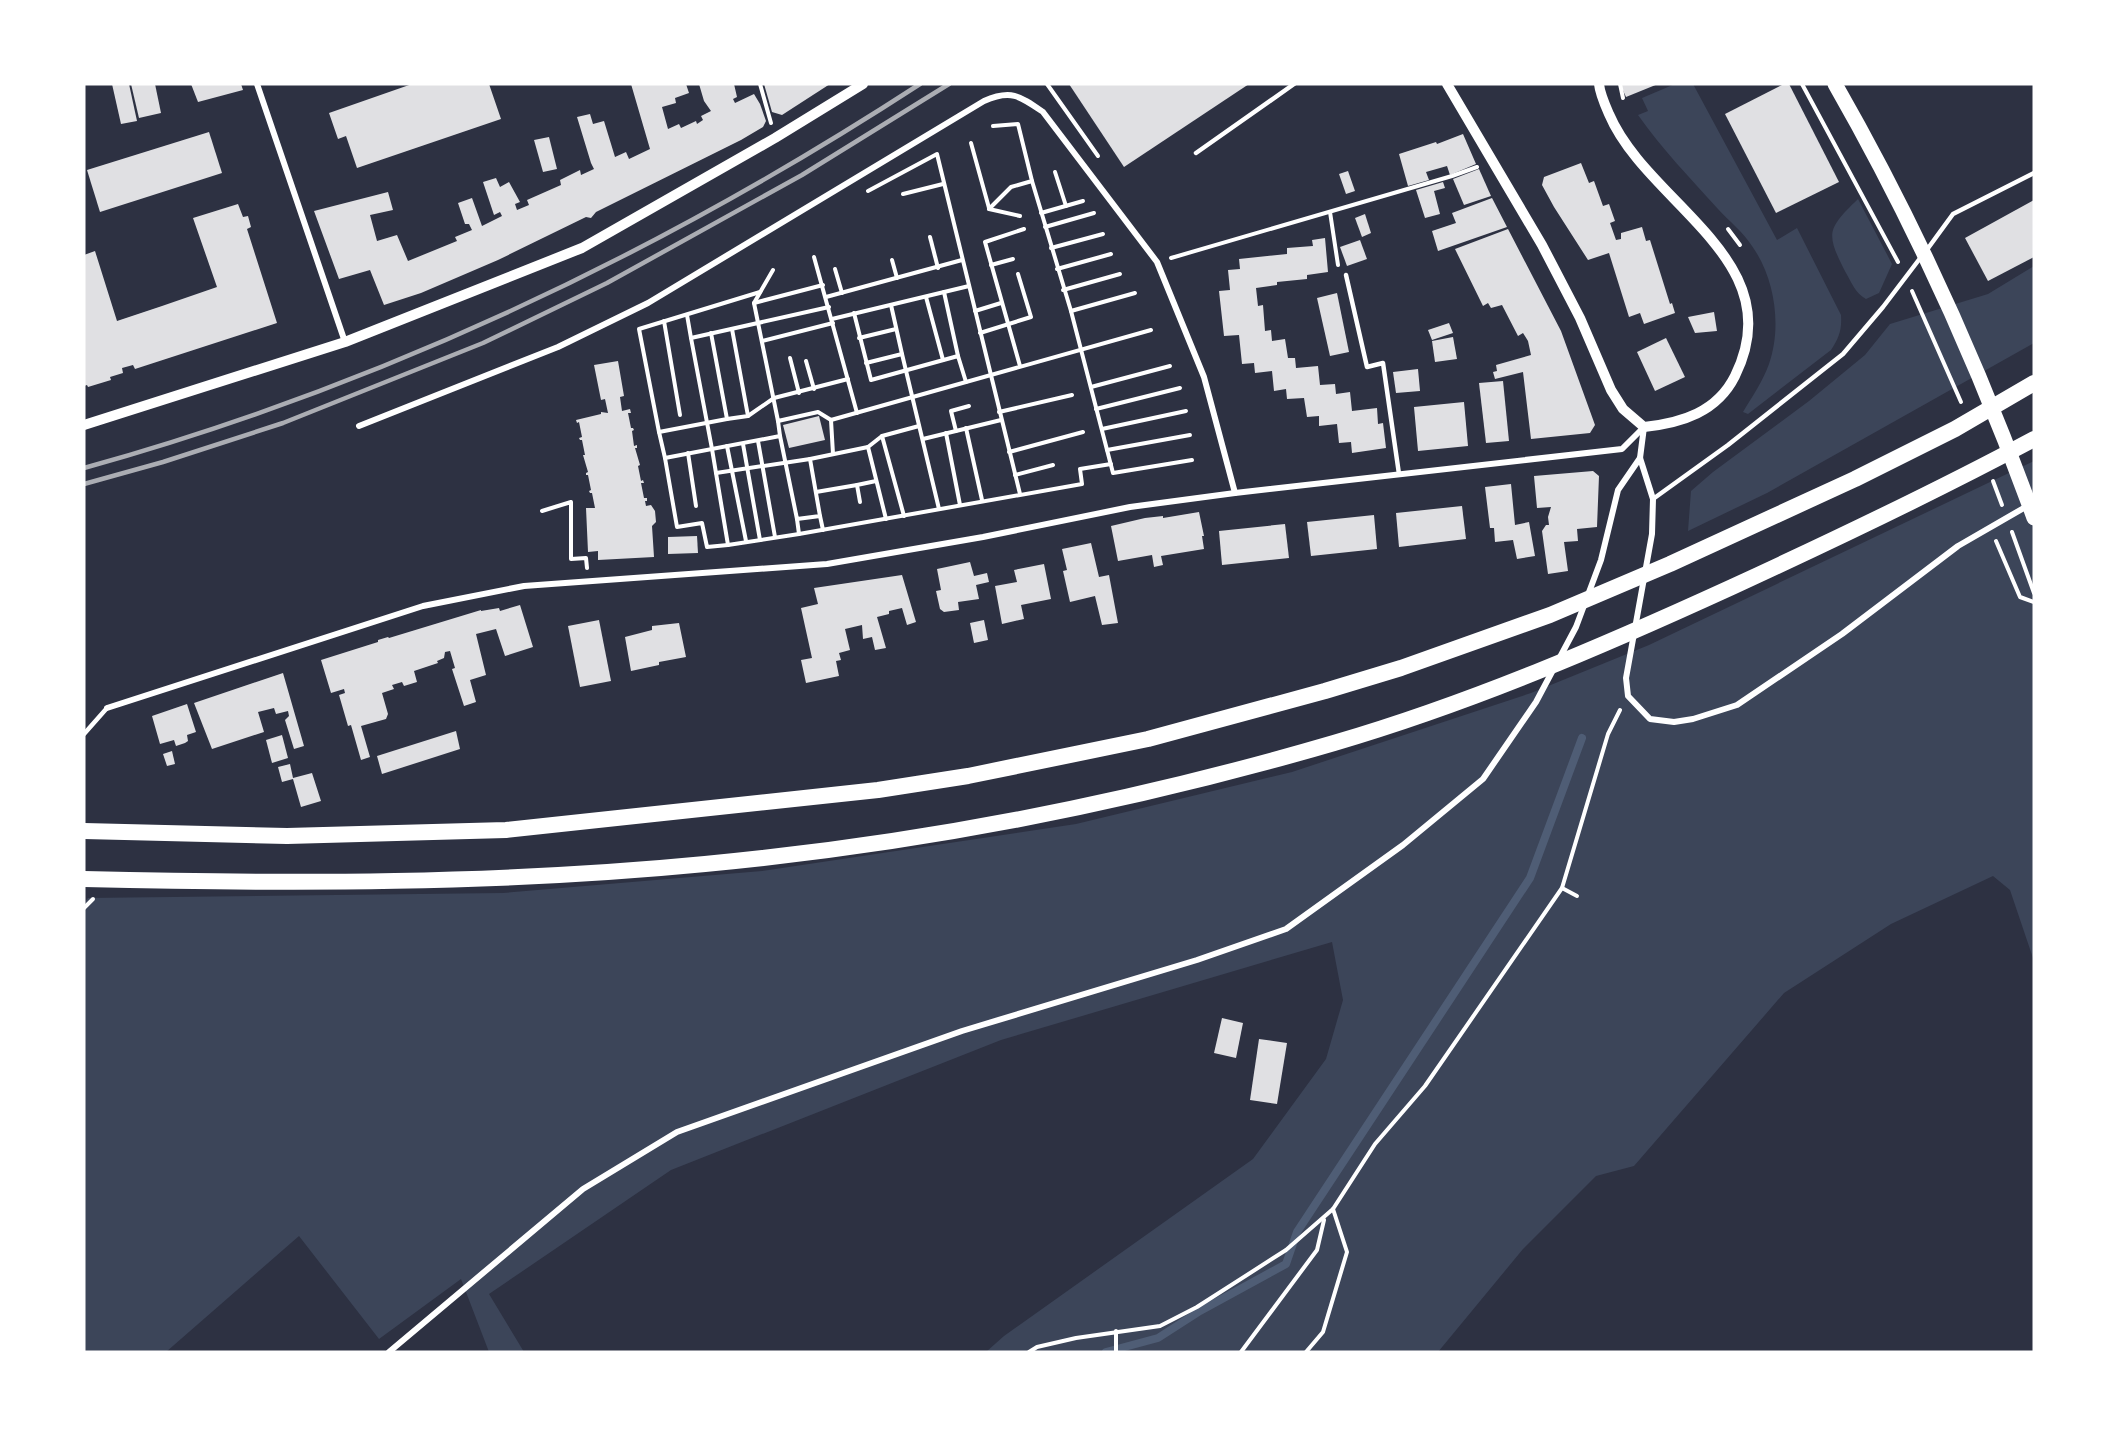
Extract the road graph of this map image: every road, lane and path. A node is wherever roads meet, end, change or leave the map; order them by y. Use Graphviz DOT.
graph roads {
  1 [pos="257,84"];
  2 [pos="760,84"];
  3 [pos="863,84"];
  4 [pos="1294,84"];
  5 [pos="1447,84"];
  6 [pos="1599,84"];
  7 [pos="1620,84"];
  8 [pos="1802,84"];
  9 [pos="1835,84"];
  10 [pos="1625,104"];
  11 [pos="993,126"];
  12 [pos="775,138"];
  13 [pos="970,143"];
  14 [pos="1196,153"];
  15 [pos="1492,162"];
  16 [pos="1055,172"];
  17 [pos="2034,173"];
  18 [pos="1032,181"];
  19 [pos="943,184"];
  20 [pos="903,194"];
  21 [pos="859,196"];
  22 [pos="1083,201"];
  23 [pos="1066,206"];
  24 [pos="989,209"];
  25 [pos="1330,212"];
  26 [pos="1041,213"];
  27 [pos="1094,213"];
  28 [pos="1020,216"];
  29 [pos="1723,223"];
  30 [pos="1045,227"];
  31 [pos="1024,229"];
  32 [pos="1103,234"];
  33 [pos="930,237"];
  34 [pos="1051,248"];
  35 [pos="1111,254"];
  36 [pos="1745,254"];
  37 [pos="814,257"];
  38 [pos="1013,259"];
  39 [pos="892,260"];
  40 [pos="962,260"];
  41 [pos="1157,262"];
  42 [pos="1898,263"];
  43 [pos="991,265"];
  44 [pos="938,268"];
  45 [pos="835,269"];
  46 [pos="1057,269"];
  47 [pos="773,270"];
  48 [pos="1018,274"];
  49 [pos="1120,274"];
  50 [pos="1346,275"];
  51 [pos="897,278"];
  52 [pos="823,285"];
  53 [pos="1909,285"];
  54 [pos="969,286"];
  55 [pos="1063,290"];
  56 [pos="760,292"];
  57 [pos="842,292"];
  58 [pos="944,292"];
  59 [pos="1135,293"];
  60 [pos="826,297"];
  61 [pos="926,297"];
  62 [pos="754,303"];
  63 [pos="1001,303"];
  64 [pos="891,305"];
  65 [pos="829,307"];
  66 [pos="975,310"];
  67 [pos="1071,311"];
  68 [pos="854,314"];
  69 [pos="687,315"];
  70 [pos="664,321"];
  71 [pos="832,321"];
  72 [pos="758,324"];
  73 [pos="1008,325"];
  74 [pos="732,329"];
  75 [pos="896,329"];
  76 [pos="1151,330"];
  77 [pos="711,333"];
  78 [pos="980,333"];
  79 [pos="691,338"];
  80 [pos="859,338"];
  81 [pos="762,340"];
  82 [pos="345,342"];
  83 [pos="1081,349"];
  84 [pos="902,354"];
  85 [pos="958,356"];
  86 [pos="790,358"];
  87 [pos="943,360"];
  88 [pos="806,361"];
  89 [pos="866,363"];
  90 [pos="1020,366"];
  91 [pos="1170,366"];
  92 [pos="906,370"];
  93 [pos="991,375"];
  94 [pos="848,379"];
  95 [pos="966,382"];
  96 [pos="2034,383"];
  97 [pos="1091,387"];
  98 [pos="1180,388"];
  99 [pos="814,389"];
  100 [pos="800,393"];
  101 [pos="1071,395"];
  102 [pos="913,397"];
  103 [pos="774,398"];
  104 [pos="969,405"];
  105 [pos="1096,409"];
  106 [pos="1186,411"];
  107 [pos="999,412"];
  108 [pos="857,413"];
  109 [pos="1966,413"];
  110 [pos="680,415"];
  111 [pos="748,416"];
  112 [pos="727,419"];
  113 [pos="831,420"];
  114 [pos="1001,420"];
  115 [pos="778,421"];
  116 [pos="708,424"];
  117 [pos="84,425"];
  118 [pos="359,426"];
  119 [pos="919,426"];
  120 [pos="1644,427"];
  121 [pos="966,428"];
  122 [pos="1102,429"];
  123 [pos="956,431"];
  124 [pos="659,432"];
  125 [pos="1083,432"];
  126 [pos="946,433"];
  127 [pos="1190,435"];
  128 [pos="780,436"];
  129 [pos="882,436"];
  130 [pos="923,439"];
  131 [pos="2034,439"];
  132 [pos="758,441"];
  133 [pos="743,444"];
  134 [pos="727,446"];
  135 [pos="868,447"];
  136 [pos="712,449"];
  137 [pos="1107,450"];
  138 [pos="1010,452"];
  139 [pos="688,453"];
  140 [pos="833,454"];
  141 [pos="664,458"];
  142 [pos="1640,458"];
  143 [pos="810,459"];
  144 [pos="1192,460"];
  145 [pos="787,463"];
  146 [pos="1111,464"];
  147 [pos="1053,465"];
  148 [pos="762,467"];
  149 [pos="748,470"];
  150 [pos="732,472"];
  151 [pos="716,474"];
  152 [pos="1399,474"];
  153 [pos="1015,475"];
  154 [pos="1992,479"];
  155 [pos="876,481"];
  156 [pos="857,485"];
  157 [pos="816,492"];
  158 [pos="1235,493"];
  159 [pos="1020,494"];
  160 [pos="1653,499"];
  161 [pos="982,500"];
  162 [pos="860,502"];
  163 [pos="2034,502"];
  164 [pos="960,505"];
  165 [pos="696,506"];
  166 [pos="939,509"];
  167 [pos="542,511"];
  168 [pos="2005,512"];
  169 [pos="820,516"];
  170 [pos="904,516"];
  171 [pos="2034,518"];
  172 [pos="797,519"];
  173 [pos="886,519"];
  174 [pos="2009,524"];
  175 [pos="823,530"];
  176 [pos="800,534"];
  177 [pos="775,537"];
  178 [pos="760,540"];
  179 [pos="746,542"];
  180 [pos="1998,544"];
  181 [pos="728,545"];
  182 [pos="586,558"];
  183 [pos="2034,593"];
  184 [pos="2034,602"];
  185 [pos="1628,696"];
  186 [pos="107,708"];
  187 [pos="84,734"];
  188 [pos="84,831"];
  189 [pos="84,879"];
  190 [pos="1562,888"];
  191 [pos="1577,896"];
  192 [pos="1334,1209"];
  193 [pos="1324,1218"];
  194 [pos="1116,1331"];
  195 [pos="388,1352"];
  196 [pos="1029,1352"];
  197 [pos="1116,1352"];
  198 [pos="1241,1352"];
  199 [pos="1306,1352"];
  1 -- 82 [label="street"];
  2 -- 12 [label="path"];
  3 -- 12 [label="street"];
  4 -- 14 [label="lane"];
  5 -- 15 [label="street"];
  6 -- 120 [label="street"];
  7 -- 10 [label="path"];
  8 -- 42 [label="path"];
  9 -- 171 [label="main road"];
  11 -- 18 [label="path"];
  12 -- 82 [label="street"];
  13 -- 24 [label="path"];
  15 -- 25 [label="path"];
  15 -- 120 [label="street"];
  16 -- 23 [label="path"];
  17 -- 160 [label="lane"];
  18 -- 24 [label="path"];
  18 -- 26 [label="path"];
  19 -- 20 [label="path"];
  19 -- 21 [label="path"];
  19 -- 40 [label="path"];
  22 -- 23 [label="path"];
  23 -- 26 [label="path"];
  24 -- 28 [label="path"];
  25 -- 41 [label="path"];
  25 -- 50 [label="path"];
  26 -- 30 [label="path"];
  27 -- 30 [label="path"];
  29 -- 36 [label="path"];
  30 -- 34 [label="path"];
  31 -- 43 [label="path"];
  32 -- 34 [label="path"];
  33 -- 44 [label="path"];
  34 -- 46 [label="path"];
  35 -- 46 [label="path"];
  37 -- 52 [label="path"];
  38 -- 43 [label="path"];
  39 -- 51 [label="path"];
  40 -- 44 [label="path"];
  40 -- 54 [label="path"];
  41 -- 118 [label="street"];
  41 -- 158 [label="street"];
  43 -- 63 [label="path"];
  44 -- 51 [label="path"];
  45 -- 57 [label="path"];
  46 -- 55 [label="path"];
  47 -- 56 [label="path"];
  48 -- 73 [label="path"];
  49 -- 55 [label="path"];
  50 -- 152 [label="lane"];
  51 -- 57 [label="path"];
  52 -- 60 [label="path"];
  52 -- 62 [label="path"];
  53 -- 109 [label="path"];
  54 -- 58 [label="path"];
  54 -- 66 [label="path"];
  55 -- 67 [label="path"];
  56 -- 62 [label="path"];
  56 -- 69 [label="path"];
  57 -- 60 [label="path"];
  58 -- 61 [label="path"];
  58 -- 85 [label="path"];
  59 -- 67 [label="path"];
  60 -- 65 [label="path"];
  61 -- 64 [label="path"];
  61 -- 87 [label="path"];
  62 -- 72 [label="path"];
  63 -- 66 [label="path"];
  63 -- 73 [label="path"];
  64 -- 68 [label="path"];
  64 -- 75 [label="path"];
  65 -- 71 [label="path"];
  65 -- 72 [label="path"];
  66 -- 78 [label="path"];
  67 -- 83 [label="path"];
  68 -- 71 [label="path"];
  68 -- 80 [label="path"];
  69 -- 70 [label="path"];
  69 -- 79 [label="path"];
  70 -- 110 [label="path"];
  70 -- 124 [label="path"];
  71 -- 81 [label="path"];
  71 -- 94 [label="path"];
  72 -- 74 [label="path"];
  72 -- 81 [label="path"];
  73 -- 78 [label="path"];
  73 -- 90 [label="path"];
  74 -- 77 [label="path"];
  74 -- 111 [label="path"];
  75 -- 80 [label="path"];
  75 -- 84 [label="path"];
  76 -- 83 [label="path"];
  77 -- 79 [label="path"];
  77 -- 112 [label="path"];
  78 -- 93 [label="path"];
  79 -- 116 [label="path"];
  80 -- 89 [label="path"];
  81 -- 103 [label="path"];
  82 -- 117 [label="street"];
  83 -- 90 [label="path"];
  83 -- 97 [label="path"];
  84 -- 89 [label="path"];
  84 -- 92 [label="path"];
  85 -- 87 [label="path"];
  85 -- 95 [label="path"];
  86 -- 100 [label="path"];
  87 -- 92 [label="path"];
  88 -- 99 [label="path"];
  89 -- 92 [label="path"];
  90 -- 93 [label="path"];
  91 -- 97 [label="path"];
  92 -- 102 [label="path"];
  93 -- 95 [label="path"];
  93 -- 107 [label="path"];
  94 -- 99 [label="path"];
  94 -- 108 [label="path"];
  95 -- 102 [label="path"];
  96 -- 188 [label="highway"];
  97 -- 105 [label="path"];
  98 -- 105 [label="path"];
  99 -- 100 [label="path"];
  100 -- 103 [label="path"];
  101 -- 107 [label="path"];
  102 -- 108 [label="path"];
  102 -- 119 [label="path"];
  103 -- 111 [label="path"];
  103 -- 115 [label="path"];
  104 -- 123 [label="path"];
  105 -- 122 [label="path"];
  106 -- 122 [label="path"];
  107 -- 114 [label="path"];
  108 -- 113 [label="path"];
  111 -- 112 [label="path"];
  112 -- 116 [label="path"];
  113 -- 115 [label="path"];
  113 -- 140 [label="path"];
  114 -- 121 [label="path"];
  114 -- 138 [label="path"];
  115 -- 128 [label="path"];
  116 -- 124 [label="path"];
  116 -- 136 [label="path"];
  119 -- 129 [label="path"];
  119 -- 130 [label="path"];
  120 -- 142 [label="street"];
  120 -- 152 [label="street"];
  121 -- 123 [label="path"];
  121 -- 161 [label="path"];
  122 -- 137 [label="path"];
  123 -- 126 [label="path"];
  124 -- 141 [label="path"];
  125 -- 138 [label="path"];
  126 -- 130 [label="path"];
  126 -- 164 [label="path"];
  127 -- 137 [label="path"];
  128 -- 132 [label="path"];
  128 -- 145 [label="path"];
  129 -- 135 [label="path"];
  129 -- 170 [label="path"];
  130 -- 166 [label="path"];
  131 -- 189 [label="highway"];
  132 -- 133 [label="path"];
  132 -- 148 [label="path"];
  133 -- 134 [label="path"];
  133 -- 149 [label="path"];
  134 -- 136 [label="path"];
  134 -- 150 [label="path"];
  135 -- 140 [label="path"];
  135 -- 155 [label="path"];
  136 -- 139 [label="path"];
  136 -- 151 [label="path"];
  137 -- 146 [label="path"];
  138 -- 153 [label="path"];
  139 -- 141 [label="path"];
  139 -- 165 [label="path"];
  140 -- 143 [label="path"];
  141 -- 181 [label="path"];
  142 -- 160 [label="street"];
  142 -- 195 [label="street"];
  143 -- 145 [label="path"];
  143 -- 157 [label="path"];
  144 -- 146 [label="path"];
  145 -- 148 [label="path"];
  145 -- 172 [label="path"];
  146 -- 159 [label="path"];
  147 -- 153 [label="path"];
  148 -- 149 [label="path"];
  148 -- 177 [label="path"];
  149 -- 150 [label="path"];
  149 -- 178 [label="path"];
  150 -- 151 [label="path"];
  150 -- 179 [label="path"];
  151 -- 181 [label="path"];
  152 -- 158 [label="street"];
  153 -- 159 [label="path"];
  154 -- 168 [label="path"];
  155 -- 156 [label="path"];
  155 -- 173 [label="path"];
  156 -- 157 [label="path"];
  156 -- 162 [label="path"];
  157 -- 169 [label="path"];
  158 -- 186 [label="street"];
  159 -- 161 [label="path"];
  160 -- 185 [label="street"];
  161 -- 164 [label="path"];
  163 -- 185 [label="street"];
  164 -- 166 [label="path"];
  166 -- 170 [label="path"];
  167 -- 182 [label="path"];
  169 -- 172 [label="path"];
  169 -- 175 [label="path"];
  170 -- 173 [label="path"];
  172 -- 176 [label="path"];
  173 -- 175 [label="path"];
  174 -- 183 [label="path"];
  175 -- 176 [label="path"];
  176 -- 177 [label="path"];
  177 -- 178 [label="path"];
  178 -- 179 [label="path"];
  179 -- 181 [label="path"];
  180 -- 184 [label="path"];
  185 -- 190 [label="path"];
  186 -- 187 [label="lane"];
  190 -- 191 [label="path"];
  190 -- 192 [label="path"];
  192 -- 193 [label="path"];
  192 -- 199 [label="path"];
  193 -- 194 [label="path"];
  193 -- 198 [label="path"];
  194 -- 196 [label="path"];
  194 -- 197 [label="path"];
}
